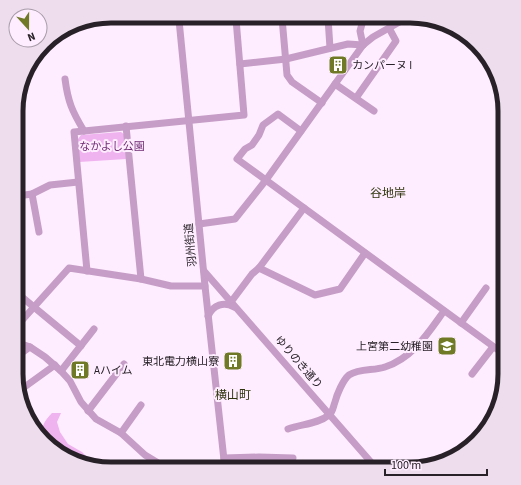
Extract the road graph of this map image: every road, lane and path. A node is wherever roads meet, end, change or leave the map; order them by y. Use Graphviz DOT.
graph roads {
  1 [pos="179,23"];
  2 [pos="236,23"];
  3 [pos="282,23"];
  4 [pos="328,23"];
  5 [pos="362,23"];
  6 [pos="398,23"];
  7 [pos="389,28"];
  8 [pos="363,45"];
  9 [pos="330,48"];
  10 [pos="286,59"];
  11 [pos="240,64"];
  12 [pos="65,79"];
  13 [pos="335,84"];
  14 [pos="356,98"];
  15 [pos="322,103"];
  16 [pos="374,111"];
  17 [pos="189,120"];
  18 [pos="126,126"];
  19 [pos="84,131"];
  20 [pos="301,131"];
  21 [pos="266,180"];
  22 [pos="78,182"];
  23 [pos="32,194"];
  24 [pos="23,195"];
  25 [pos="304,208"];
  26 [pos="199,224"];
  27 [pos="39,232"];
  28 [pos="365,253"];
  29 [pos="259,268"];
  30 [pos="87,270"];
  31 [pos="203,271"];
  32 [pos="141,279"];
  33 [pos="205,286"];
  34 [pos="486,288"];
  35 [pos="23,298"];
  36 [pos="231,302"];
  37 [pos="34,308"];
  38 [pos="236,308"];
  39 [pos="444,311"];
  40 [pos="208,316"];
  41 [pos="23,320"];
  42 [pos="461,323"];
  43 [pos="94,329"];
  44 [pos="23,344"];
  45 [pos="81,346"];
  46 [pos="30,347"];
  47 [pos="493,347"];
  48 [pos="498,350"];
  49 [pos="23,352"];
  50 [pos="124,364"];
  51 [pos="55,366"];
  52 [pos="61,371"];
  53 [pos="472,374"];
  54 [pos="24,387"];
  55 [pos="141,405"];
  56 [pos="88,411"];
  57 [pos="330,415"];
  58 [pos="288,428"];
  59 [pos="121,433"];
  60 [pos="224,458"];
  61 [pos="293,458"];
  62 [pos="156,462"];
  63 [pos="224,462"];
  64 [pos="371,462"];
  1 -- 17 [label="street, 羽州街道"];
  2 -- 11 [label="street"];
  3 -- 10 [label="street"];
  4 -- 9 [label="street"];
  5 -- 8 [label="street"];
  6 -- 7 [label="street"];
  7 -- 8 [label="street"];
  7 -- 14 [label="street"];
  8 -- 9 [label="street"];
  8 -- 13 [label="street"];
  9 -- 10 [label="street"];
  10 -- 11 [label="street"];
  10 -- 15 [label="street"];
  11 -- 17 [label="street"];
  12 -- 19 [label="street"];
  13 -- 14 [label="street"];
  13 -- 15 [label="street"];
  14 -- 16 [label="street"];
  15 -- 20 [label="street"];
  17 -- 18 [label="street"];
  17 -- 26 [label="street, 羽州街道"];
  18 -- 19 [label="street"];
  18 -- 32 [label="street"];
  19 -- 22 [label="street"];
  20 -- 21 [label="street"];
  20 -- 21 [label="street"];
  21 -- 25 [label="street"];
  21 -- 26 [label="street"];
  22 -- 23 [label="street"];
  22 -- 30 [label="street"];
  23 -- 24 [label="street"];
  23 -- 27 [label="street"];
  25 -- 28 [label="street"];
  25 -- 29 [label="street"];
  26 -- 31 [label="street, 羽州街道"];
  28 -- 29 [label="street"];
  28 -- 39 [label="street"];
  29 -- 36 [label="street"];
  30 -- 32 [label="street"];
  30 -- 37 [label="street"];
  31 -- 33 [label="street, 羽州街道"];
  31 -- 36 [label="street, ゆりのき通り"];
  32 -- 33 [label="street"];
  33 -- 40 [label="street, 羽州街道"];
  34 -- 42 [label="street"];
  35 -- 37 [label="street"];
  36 -- 38 [label="street, ゆりのき通り"];
  37 -- 41 [label="street"];
  37 -- 45 [label="street"];
  38 -- 40 [label="street"];
  38 -- 57 [label="street, ゆりのき通り"];
  39 -- 42 [label="street"];
  39 -- 57 [label="street"];
  40 -- 60 [label="street, 羽州街道"];
  42 -- 47 [label="street"];
  43 -- 45 [label="street"];
  44 -- 46 [label="street"];
  45 -- 52 [label="street"];
  46 -- 49 [label="street"];
  46 -- 51 [label="street"];
  47 -- 48 [label="street"];
  47 -- 53 [label="street"];
  50 -- 56 [label="street"];
  51 -- 52 [label="street"];
  51 -- 54 [label="street"];
  52 -- 56 [label="street"];
  55 -- 59 [label="street"];
  56 -- 59 [label="street"];
  57 -- 58 [label="street"];
  57 -- 64 [label="street, ゆりのき通り"];
  59 -- 62 [label="street"];
  60 -- 61 [label="street"];
  60 -- 63 [label="street, 羽州街道"];
}
